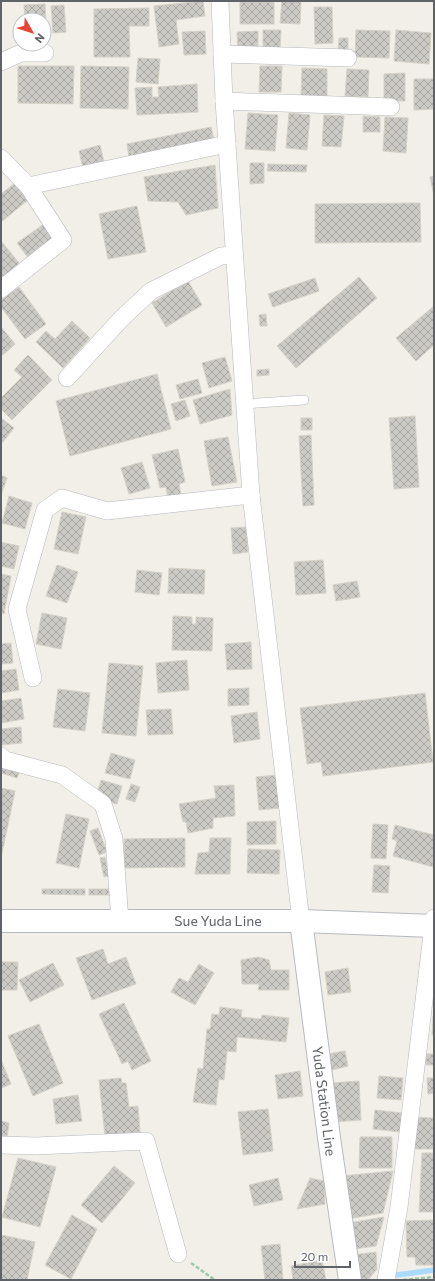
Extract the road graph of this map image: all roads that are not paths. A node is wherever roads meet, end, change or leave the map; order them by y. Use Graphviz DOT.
graph roads {
  1 [pos="220,1"];
  2 [pos="45,53"];
  3 [pos="222,54"];
  4 [pos="348,58"];
  5 [pos="1,62"];
  6 [pos="224,101"];
  7 [pos="391,107"];
  8 [pos="227,144"];
  9 [pos="1,158"];
  10 [pos="28,186"];
  11 [pos="234,254"];
  12 [pos="1,289"];
  13 [pos="68,378"];
  14 [pos="304,400"];
  15 [pos="244,404"];
  16 [pos="251,495"];
  17 [pos="33,678"];
  18 [pos="1,756"];
  19 [pos="1,921"];
  20 [pos="120,921"];
  21 [pos="301,921"];
  22 [pos="433,923"];
  23 [pos="1,1146"];
  24 [pos="178,1254"];
  25 [pos="350,1280"];
  26 [pos="386,1280"];
  1 -- 3 [label="street"];
  2 -- 5 [label="street"];
  3 -- 4 [label="street"];
  3 -- 6 [label="street"];
  6 -- 7 [label="street"];
  6 -- 8 [label="street"];
  8 -- 10 [label="street"];
  8 -- 11 [label="street"];
  9 -- 10 [label="street"];
  10 -- 12 [label="street"];
  11 -- 13 [label="street"];
  11 -- 15 [label="street"];
  14 -- 15 [label="lane"];
  15 -- 16 [label="street"];
  16 -- 17 [label="street"];
  16 -- 21 [label="street"];
  18 -- 20 [label="street"];
  19 -- 20 [label="main road, Sue Yuda Line"];
  20 -- 21 [label="main road, Sue Yuda Line"];
  21 -- 22 [label="main road, Sue Yuda Line"];
  21 -- 25 [label="main road, Yuda Station Line"];
  22 -- 26 [label="street"];
  23 -- 24 [label="street"];
}
